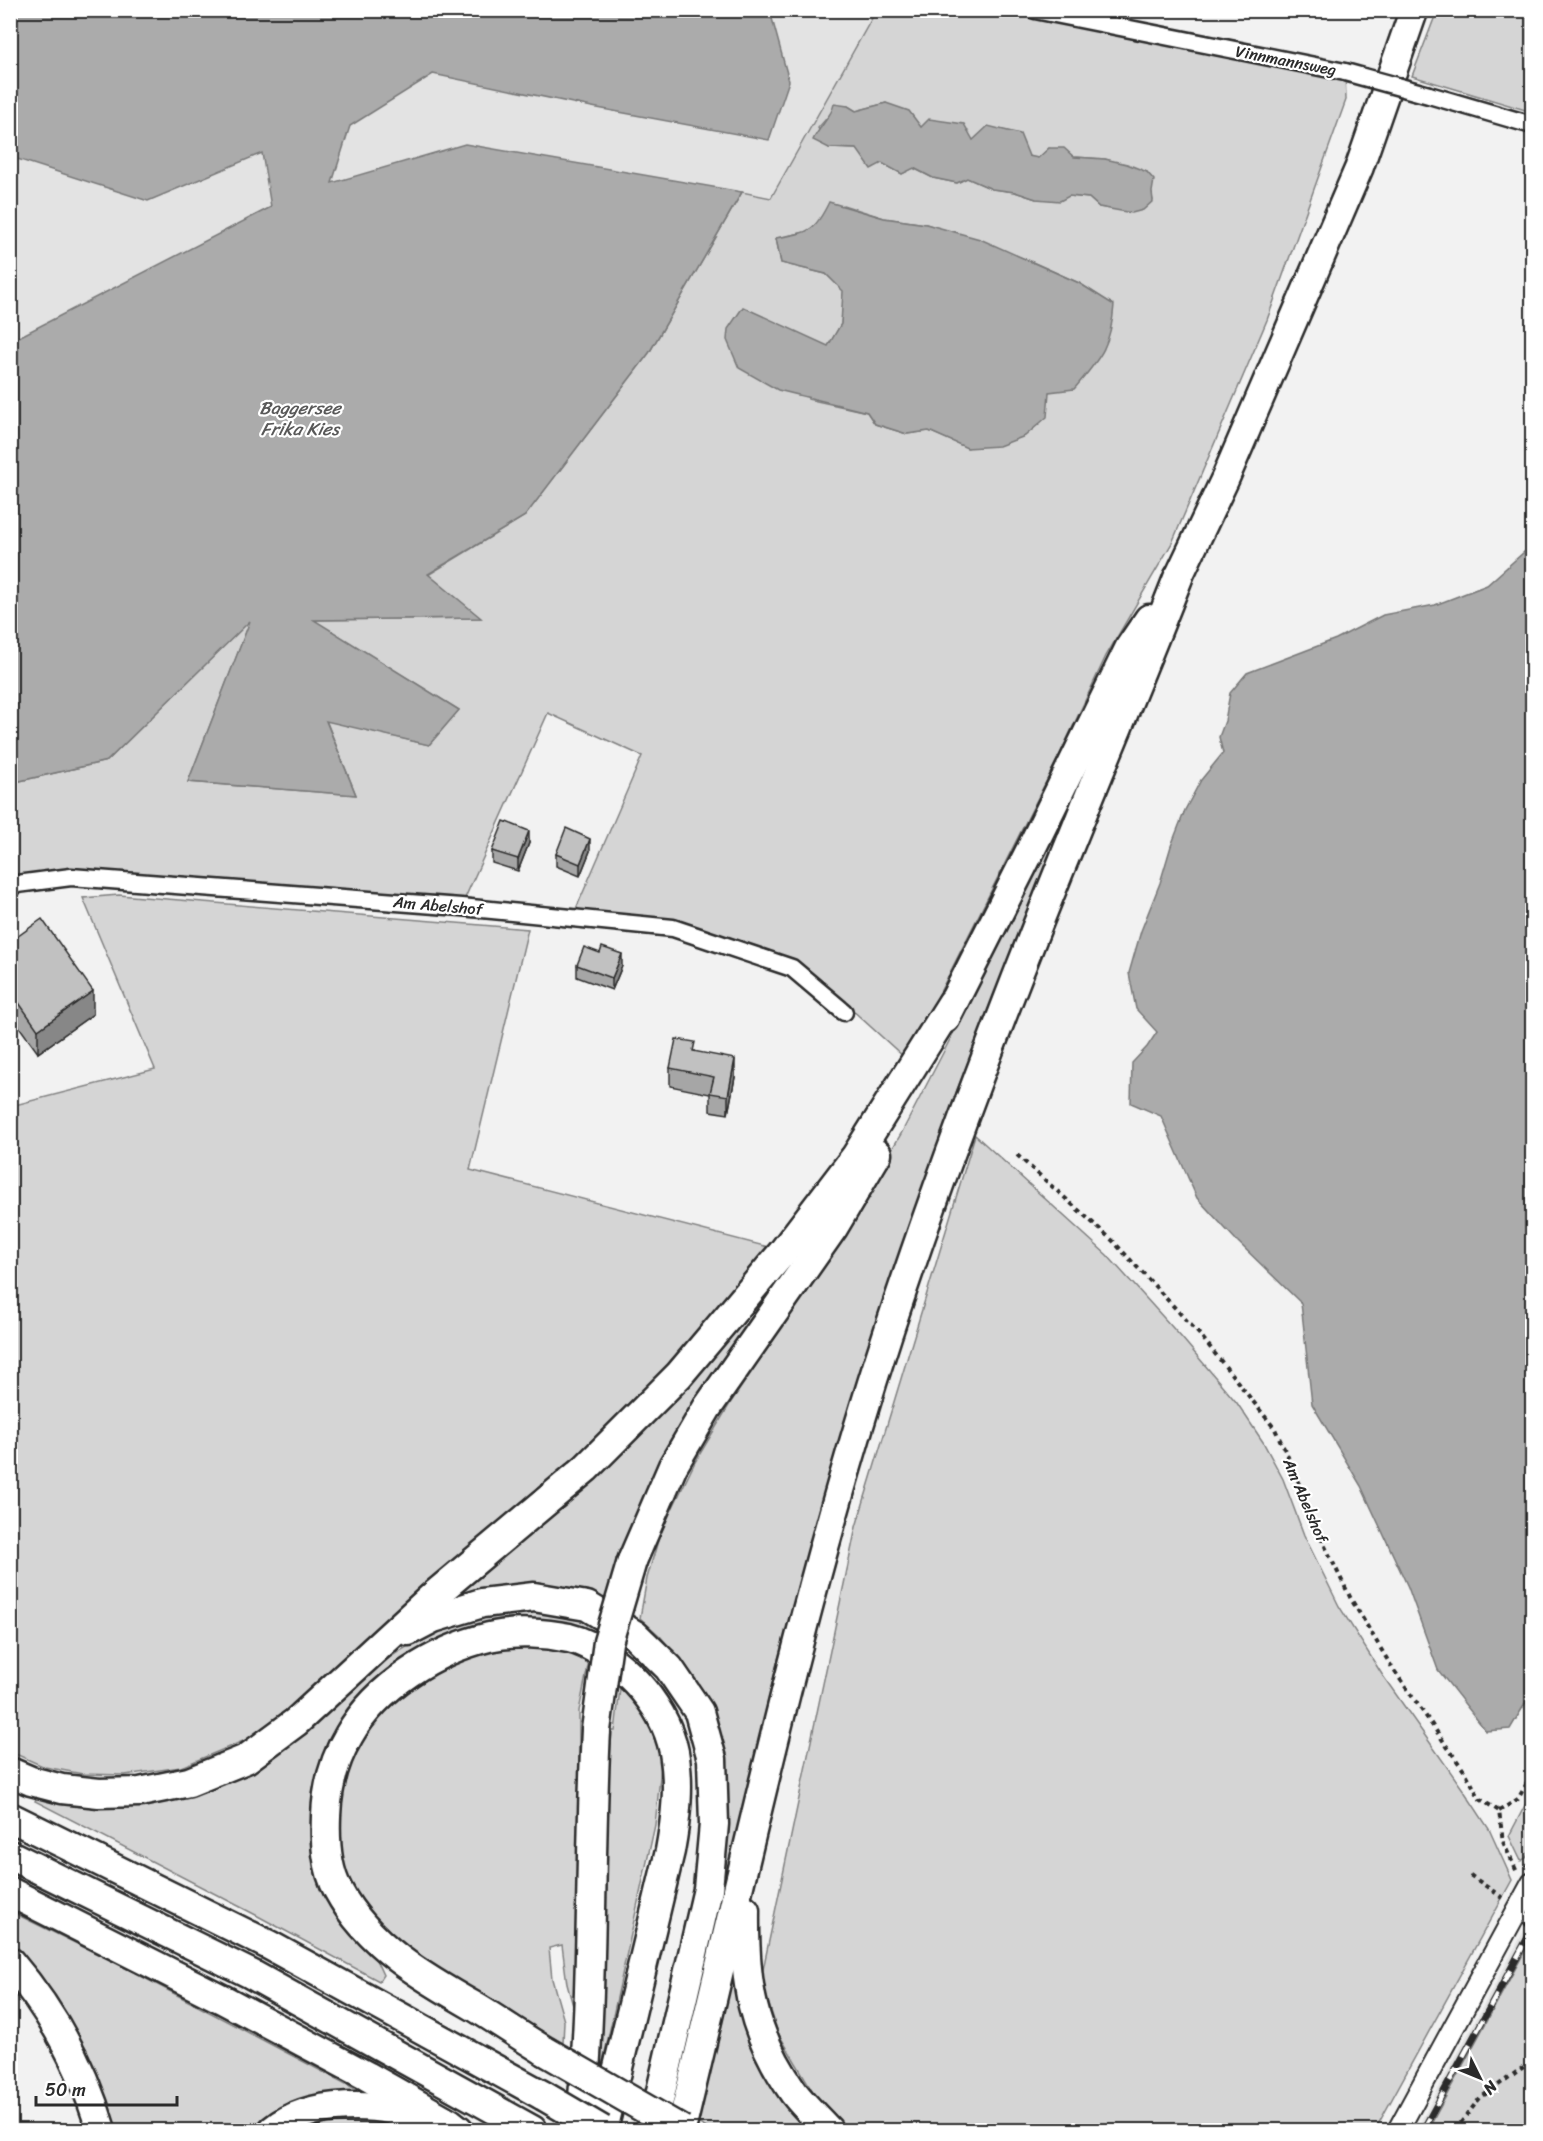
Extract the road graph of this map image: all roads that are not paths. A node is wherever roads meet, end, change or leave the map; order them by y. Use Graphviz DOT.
graph roads {
  1 [pos="1035,10"];
  2 [pos="1414,10"];
  3 [pos="1533,125"];
  4 [pos="1178,578"];
  5 [pos="10,887"];
  6 [pos="952,1003"];
  7 [pos="844,1012"];
  8 [pos="359,1665"];
  9 [pos="10,1772"];
  10 [pos="10,1817"];
  11 [pos="10,1855"];
  12 [pos="746,1858"];
  13 [pos="10,1892"];
  14 [pos="1520,1895"];
  15 [pos="1533,1924"];
  16 [pos="10,1962"];
  17 [pos="101,2130"];
  18 [pos="273,2130"];
  19 [pos="445,2130"];
  20 [pos="459,2130"];
  21 [pos="532,2130"];
  22 [pos="580,2130"];
  23 [pos="603,2130"];
  24 [pos="651,2130"];
  25 [pos="682,2130"];
  26 [pos="828,2130"];
  27 [pos="1398,2130"];
  1 -- 3 [label="street, Vinnmannsweg, bridge"];
  2 -- 4 [label="highway"];
  4 -- 6 [label="highway"];
  4 -- 12 [label="highway"];
  5 -- 7 [label="street, Am Abelshof"];
  6 -- 8 [label="highway"];
  6 -- 22 [label="highway, bridge"];
  8 -- 9 [label="highway"];
  8 -- 24 [label="highway"];
  10 -- 23 [label="highway, bridge"];
  11 -- 21 [label="highway"];
  12 -- 25 [label="highway"];
  12 -- 26 [label="highway"];
  13 -- 20 [label="highway"];
  14 -- 15 [label="lane"];
  14 -- 27 [label="street"];
  16 -- 17 [label="highway"];
  18 -- 19 [label="highway"];
  23 -- 25 [label="highway, bridge"];
}
